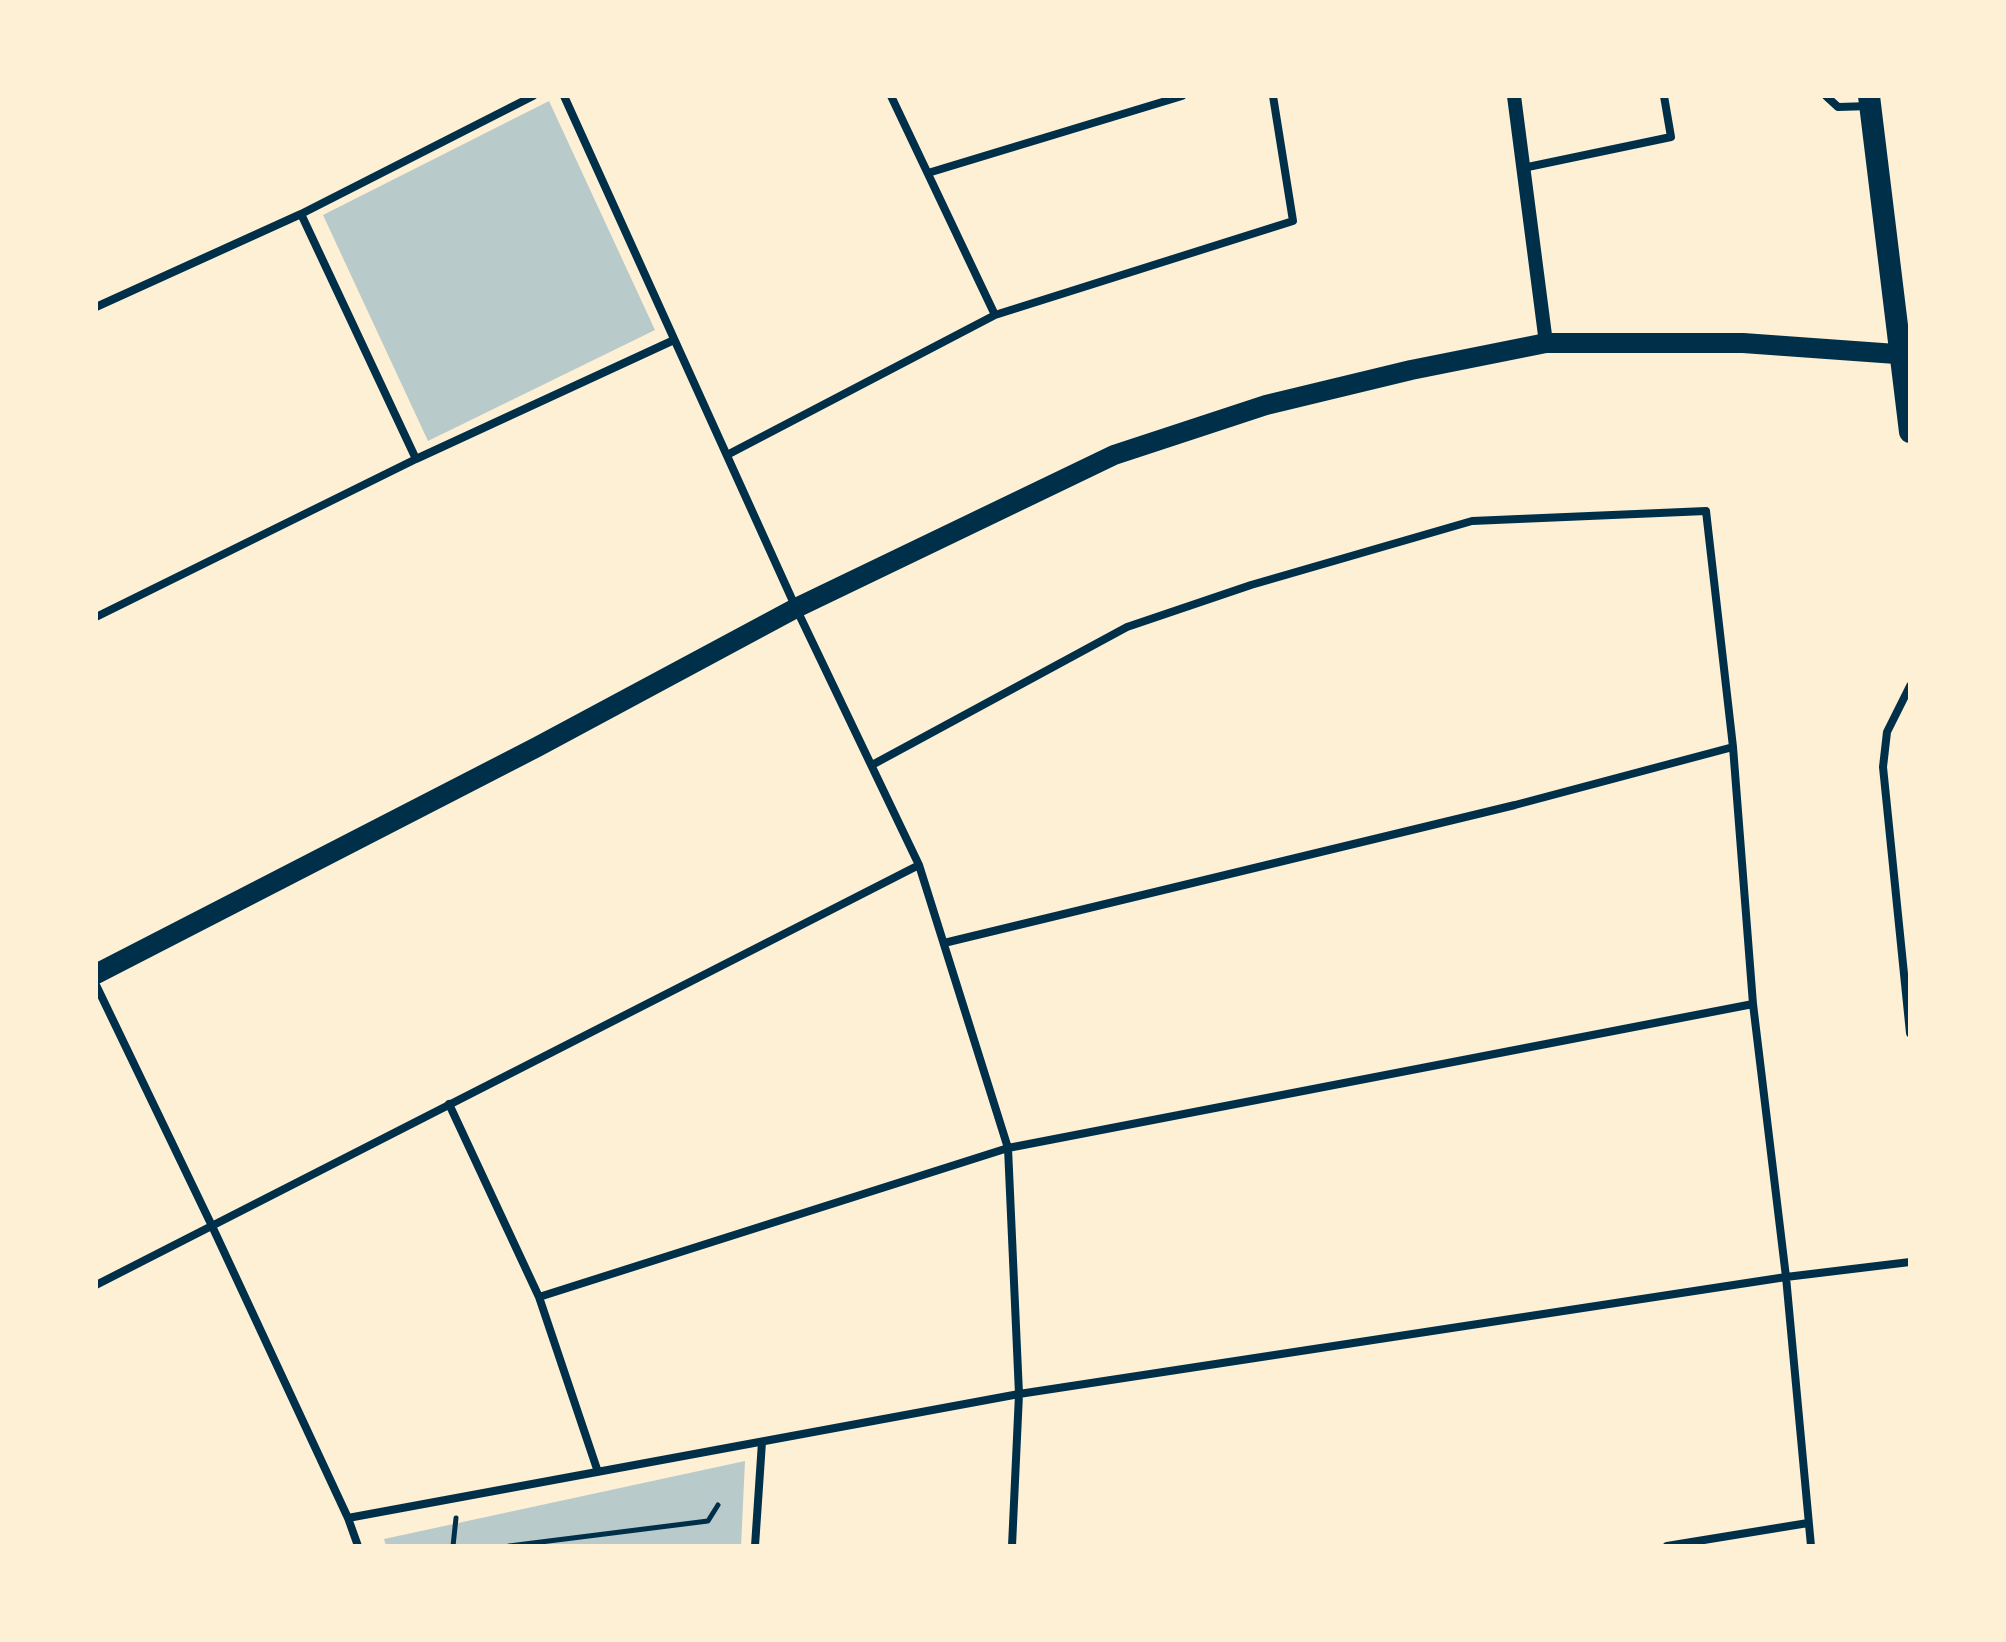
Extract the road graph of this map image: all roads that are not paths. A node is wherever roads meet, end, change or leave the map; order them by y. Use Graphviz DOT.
graph roads {
  1 [pos="533,96"];
  2 [pos="564,96"];
  3 [pos="891,96"];
  4 [pos="1182,96"];
  5 [pos="1273,96"];
  6 [pos="1514,96"];
  7 [pos="1664,96"];
  8 [pos="1826,96"];
  9 [pos="1870,101"];
  10 [pos="1523,168"];
  11 [pos="928,173"];
  12 [pos="301,214"];
  13 [pos="96,307"];
  14 [pos="995,315"];
  15 [pos="674,340"];
  16 [pos="1546,343"];
  17 [pos="1906,354"];
  18 [pos="1910,432"];
  19 [pos="727,455"];
  20 [pos="416,459"];
  21 [pos="796,608"];
  22 [pos="96,617"];
  23 [pos="1910,686"];
  24 [pos="1733,747"];
  25 [pos="872,765"];
  26 [pos="919,865"];
  27 [pos="944,943"];
  28 [pos="96,974"];
  29 [pos="96,985"];
  30 [pos="1753,1004"];
  31 [pos="1910,1033"];
  32 [pos="449,1104"];
  33 [pos="1008,1148"];
  34 [pos="212,1226"];
  35 [pos="1910,1262"];
  36 [pos="1786,1277"];
  37 [pos="96,1285"];
  38 [pos="539,1297"];
  39 [pos="1019,1394"];
  40 [pos="762,1442"];
  41 [pos="598,1472"];
  42 [pos="348,1518"];
  43 [pos="1808,1523"];
  44 [pos="358,1546"];
  45 [pos="755,1546"];
  46 [pos="1012,1546"];
  47 [pos="1667,1546"];
  48 [pos="1811,1546"];
  1 -- 12 [label="street"];
  2 -- 15 [label="street"];
  3 -- 11 [label="street"];
  4 -- 11 [label="street"];
  5 -- 14 [label="street"];
  6 -- 10 [label="street"];
  7 -- 10 [label="street"];
  8 -- 9 [label="street"];
  9 -- 17 [label="highway"];
  10 -- 16 [label="street"];
  11 -- 14 [label="street"];
  12 -- 13 [label="street"];
  12 -- 20 [label="street"];
  14 -- 19 [label="street"];
  15 -- 19 [label="street"];
  15 -- 20 [label="street"];
  16 -- 17 [label="main road"];
  16 -- 21 [label="main road"];
  17 -- 18 [label="highway"];
  19 -- 21 [label="street"];
  20 -- 22 [label="street"];
  21 -- 25 [label="street"];
  21 -- 28 [label="main road"];
  23 -- 31 [label="street"];
  24 -- 25 [label="street"];
  24 -- 27 [label="street"];
  24 -- 30 [label="street"];
  25 -- 26 [label="street"];
  26 -- 27 [label="street"];
  26 -- 32 [label="street"];
  27 -- 33 [label="street"];
  29 -- 34 [label="street"];
  30 -- 33 [label="street"];
  30 -- 36 [label="street"];
  32 -- 34 [label="street"];
  32 -- 38 [label="street"];
  33 -- 38 [label="street"];
  33 -- 39 [label="street"];
  34 -- 37 [label="street"];
  34 -- 42 [label="street"];
  35 -- 36 [label="street"];
  36 -- 39 [label="street"];
  36 -- 43 [label="street"];
  38 -- 41 [label="street"];
  39 -- 40 [label="street"];
  39 -- 46 [label="street"];
  40 -- 41 [label="street"];
  40 -- 45 [label="street"];
  41 -- 42 [label="street"];
  42 -- 44 [label="street"];
  43 -- 47 [label="street"];
  43 -- 48 [label="street"];
}
